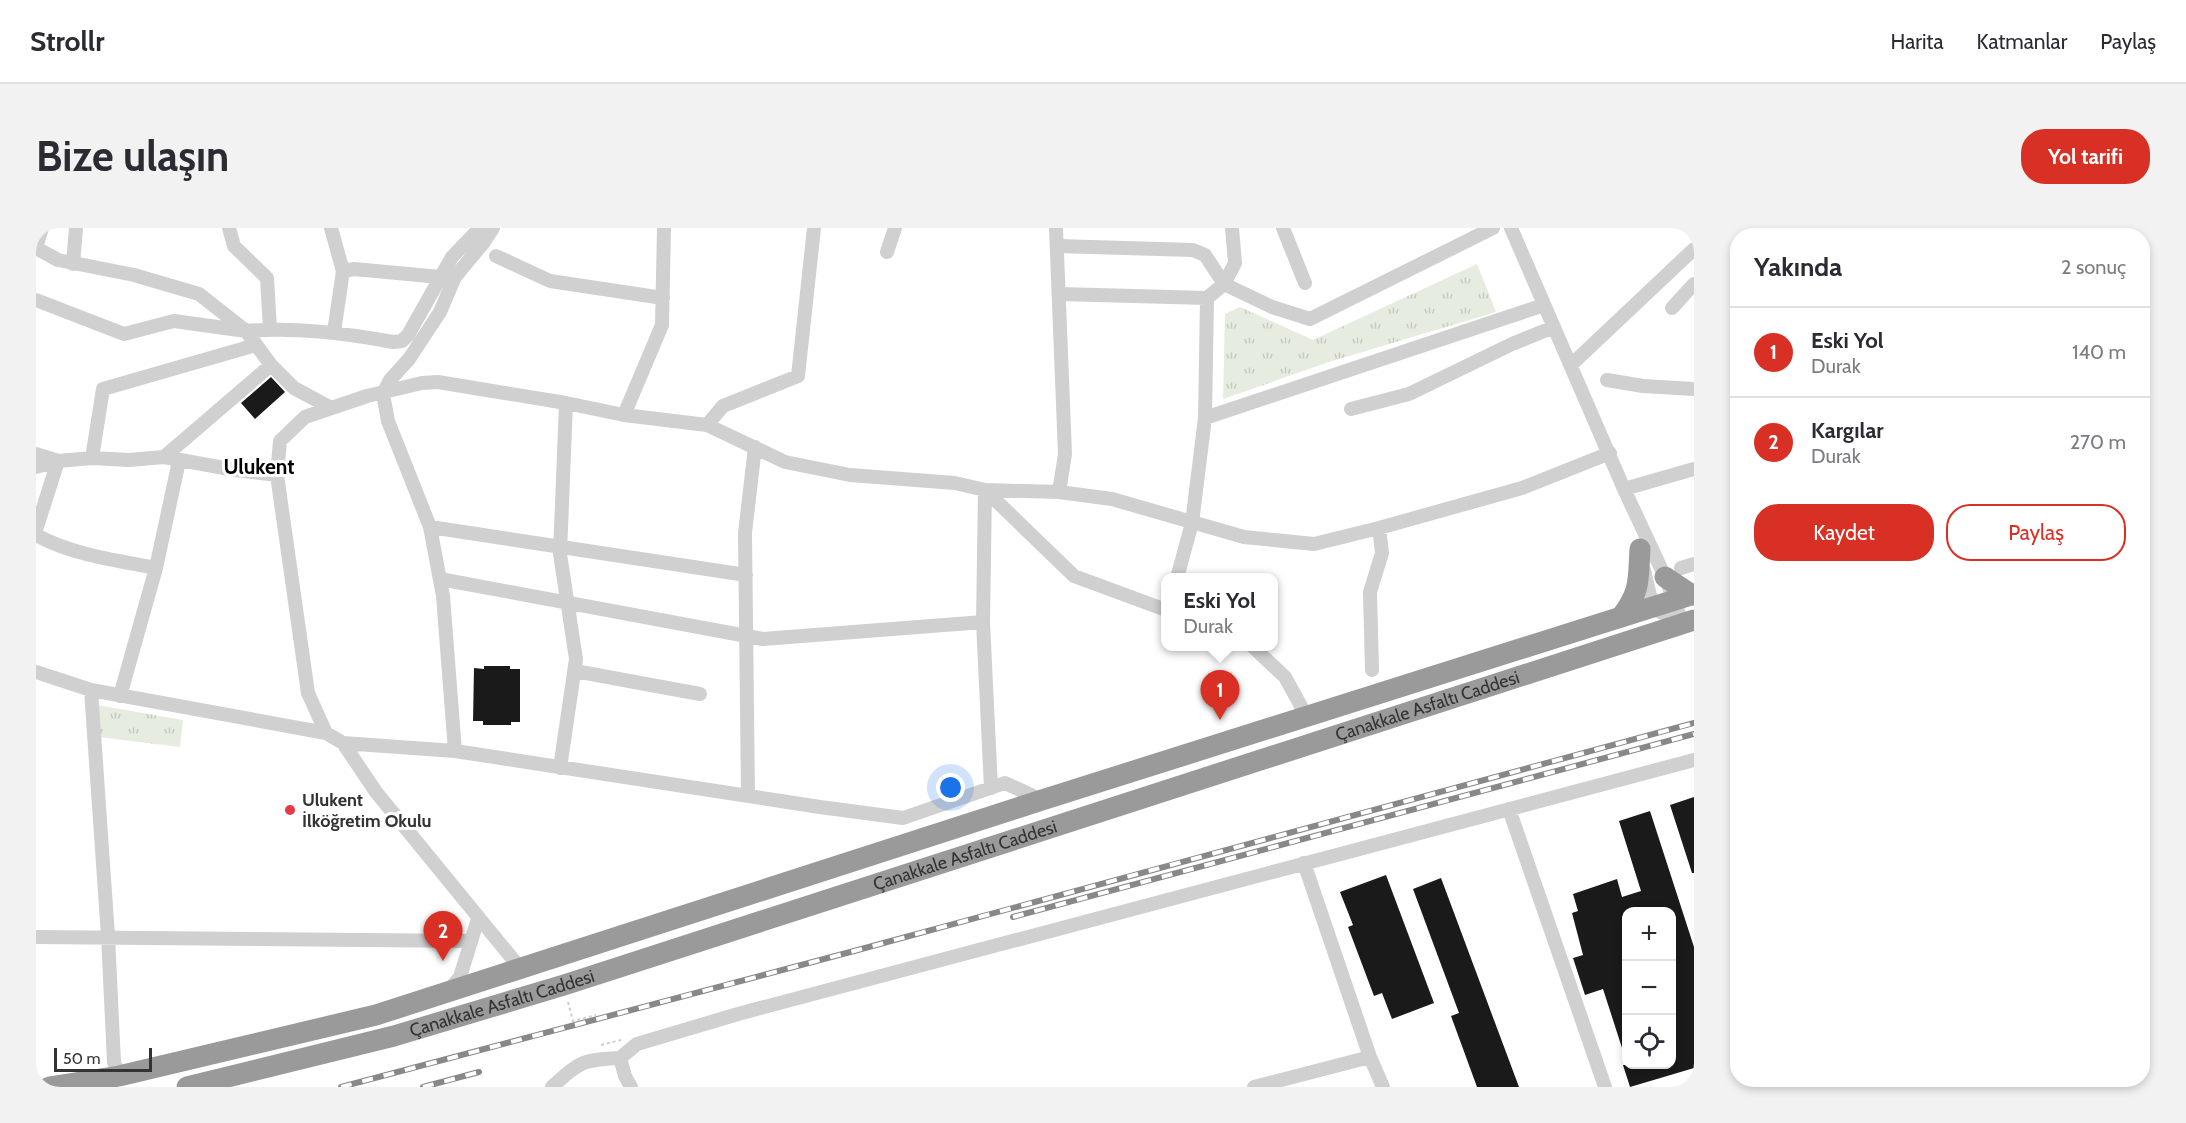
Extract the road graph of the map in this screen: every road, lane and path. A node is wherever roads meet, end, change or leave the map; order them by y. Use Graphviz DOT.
graph roads {
  1 [pos="42,228"];
  2 [pos="76,228"];
  3 [pos="229,228"];
  4 [pos="331,228"];
  5 [pos="480,228"];
  6 [pos="493,228"];
  7 [pos="664,228"];
  8 [pos="814,228"];
  9 [pos="895,228"];
  10 [pos="1056,228"];
  11 [pos="1232,228"];
  12 [pos="1283,228"];
  13 [pos="1494,228"];
  14 [pos="1511,228"];
  15 [pos="1057,246"];
  16 [pos="36,248"];
  17 [pos="1694,249"];
  18 [pos="887,252"];
  19 [pos="496,256"];
  20 [pos="73,264"];
  21 [pos="343,271"];
  22 [pos="440,278"];
  23 [pos="1305,283"];
  24 [pos="1224,284"];
  25 [pos="1694,284"];
  26 [pos="1060,294"];
  27 [pos="663,298"];
  28 [pos="1207,298"];
  29 [pos="36,300"];
  30 [pos="1545,305"];
  31 [pos="1672,308"];
  32 [pos="1554,327"];
  33 [pos="270,329"];
  34 [pos="246,331"];
  35 [pos="334,332"];
  36 [pos="256,345"];
  37 [pos="271,365"];
  38 [pos="1571,365"];
  39 [pos="1607,380"];
  40 [pos="1694,390"];
  41 [pos="383,393"];
  42 [pos="566,403"];
  43 [pos="331,408"];
  44 [pos="1351,408"];
  45 [pos="624,415"];
  46 [pos="1205,418"];
  47 [pos="707,425"];
  48 [pos="755,447"];
  49 [pos="1610,453"];
  50 [pos="36,454"];
  51 [pos="164,457"];
  52 [pos="92,458"];
  53 [pos="58,461"];
  54 [pos="179,461"];
  55 [pos="36,467"];
  56 [pos="1694,469"];
  57 [pos="277,475"];
  58 [pos="1624,489"];
  59 [pos="985,490"];
  60 [pos="1059,492"];
  61 [pos="1192,523"];
  62 [pos="430,528"];
  63 [pos="1379,528"];
  64 [pos="36,530"];
  65 [pos="36,535"];
  66 [pos="560,547"];
  67 [pos="1640,549"];
  68 [pos="156,568"];
  69 [pos="1680,570"];
  70 [pos="1178,573"];
  71 [pos="746,575"];
  72 [pos="440,579"];
  73 [pos="1686,597"];
  74 [pos="568,603"];
  75 [pos="1161,608"];
  76 [pos="1653,608"];
  77 [pos="1621,617"];
  78 [pos="983,622"];
  79 [pos="1689,622"];
  80 [pos="746,634"];
  81 [pos="1257,651"];
  82 [pos="1372,670"];
  83 [pos="575,671"];
  84 [pos="36,672"];
  85 [pos="91,690"];
  86 [pos="700,694"];
  87 [pos="120,696"];
  88 [pos="1307,717"];
  89 [pos="326,733"];
  90 [pos="343,743"];
  91 [pos="455,752"];
  92 [pos="1694,760"];
  93 [pos="560,768"];
  94 [pos="991,788"];
  95 [pos="748,796"];
  96 [pos="1042,800"];
  97 [pos="1509,809"];
  98 [pos="1304,863"];
  99 [pos="478,919"];
  100 [pos="108,936"];
  101 [pos="36,937"];
  102 [pos="471,941"];
  103 [pos="520,968"];
  104 [pos="448,992"];
  105 [pos="565,994"];
  106 [pos="596,1015"];
  107 [pos="621,1040"];
  108 [pos="597,1046"];
  109 [pos="1370,1057"];
  110 [pos="620,1059"];
  111 [pos="119,1076"];
  112 [pos="229,1077"];
  113 [pos="49,1087"];
  114 [pos="187,1087"];
  115 [pos="203,1087"];
  116 [pos="552,1087"];
  117 [pos="631,1087"];
  118 [pos="1254,1087"];
  119 [pos="1383,1087"];
  120 [pos="1605,1087"];
  1 -- 16 [label="street"];
  2 -- 20 [label="street"];
  3 -- 33 [label="street"];
  4 -- 21 [label="street"];
  5 -- 22 [label="street"];
  6 -- 41 [label="street"];
  7 -- 27 [label="street"];
  8 -- 47 [label="street"];
  9 -- 18 [label="street"];
  10 -- 15 [label="street"];
  11 -- 24 [label="street"];
  12 -- 23 [label="street"];
  13 -- 24 [label="street"];
  14 -- 30 [label="street"];
  15 -- 24 [label="street"];
  15 -- 26 [label="street"];
  16 -- 20 [label="street"];
  17 -- 38 [label="street"];
  19 -- 27 [label="street"];
  20 -- 34 [label="street"];
  21 -- 22 [label="street"];
  21 -- 35 [label="street"];
  22 -- 35 [label="street"];
  24 -- 28 [label="street"];
  25 -- 31 [label="street"];
  26 -- 28 [label="street"];
  26 -- 60 [label="street"];
  27 -- 45 [label="street"];
  28 -- 46 [label="street"];
  29 -- 34 [label="street"];
  30 -- 32 [label="street"];
  30 -- 46 [label="street"];
  32 -- 38 [label="street"];
  32 -- 44 [label="street"];
  33 -- 34 [label="street"];
  33 -- 35 [label="street"];
  34 -- 36 [label="street"];
  36 -- 37 [label="street"];
  36 -- 52 [label="street"];
  37 -- 43 [label="street"];
  37 -- 51 [label="street"];
  38 -- 49 [label="street"];
  39 -- 40 [label="street"];
  41 -- 42 [label="street"];
  41 -- 43 [label="street"];
  41 -- 62 [label="street"];
  42 -- 45 [label="street"];
  42 -- 66 [label="street"];
  43 -- 57 [label="street"];
  45 -- 47 [label="street"];
  46 -- 61 [label="street"];
  47 -- 48 [label="street"];
  48 -- 59 [label="street"];
  48 -- 71 [label="street"];
  49 -- 58 [label="street"];
  49 -- 63 [label="street"];
  50 -- 53 [label="street"];
  51 -- 52 [label="street"];
  51 -- 54 [label="street"];
  52 -- 53 [label="street"];
  53 -- 55 [label="street"];
  53 -- 64 [label="street"];
  54 -- 57 [label="street"];
  54 -- 68 [label="street"];
  56 -- 58 [label="street"];
  57 -- 89 [label="street"];
  58 -- 67 [label="street"];
  58 -- 69 [label="street"];
  59 -- 60 [label="street"];
  59 -- 75 [label="street"];
  59 -- 78 [label="street"];
  60 -- 61 [label="street"];
  61 -- 63 [label="street"];
  61 -- 70 [label="street"];
  62 -- 66 [label="street"];
  62 -- 72 [label="street"];
  63 -- 82 [label="street"];
  65 -- 68 [label="street"];
  66 -- 71 [label="street"];
  66 -- 74 [label="street"];
  67 -- 76 [label="street"];
  67 -- 77 [label="highway"];
  68 -- 87 [label="street"];
  69 -- 73 [label="highway"];
  71 -- 80 [label="street"];
  72 -- 74 [label="street"];
  72 -- 91 [label="street"];
  73 -- 76 [label="highway"];
  73 -- 79 [label="street"];
  74 -- 80 [label="street"];
  74 -- 83 [label="street"];
  76 -- 77 [label="highway"];
  76 -- 79 [label="street"];
  77 -- 88 [label="highway"];
  78 -- 80 [label="street"];
  78 -- 94 [label="street"];
  79 -- 112 [label="highway, Çanakkale Asfaltı Caddesi"];
  80 -- 95 [label="street"];
  81 -- 88 [label="street"];
  83 -- 86 [label="street"];
  83 -- 93 [label="street"];
  84 -- 85 [label="street"];
  85 -- 87 [label="street"];
  85 -- 100 [label="street"];
  87 -- 89 [label="street"];
  88 -- 96 [label="highway"];
  89 -- 90 [label="street"];
  90 -- 91 [label="street"];
  90 -- 99 [label="street"];
  91 -- 93 [label="street"];
  92 -- 97 [label="street"];
  93 -- 95 [label="street"];
  94 -- 95 [label="street"];
  94 -- 96 [label="street"];
  96 -- 103 [label="highway"];
  97 -- 98 [label="street"];
  97 -- 120 [label="street"];
  98 -- 109 [label="street"];
  98 -- 110 [label="street"];
  99 -- 102 [label="street"];
  99 -- 103 [label="street"];
  100 -- 101 [label="street"];
  100 -- 102 [label="street"];
  100 -- 111 [label="street"];
  102 -- 104 [label="street"];
  103 -- 104 [label="highway"];
  104 -- 111 [label="highway"];
  105 -- 106 [label="path"];
  107 -- 108 [label="path"];
  109 -- 118 [label="street"];
  109 -- 119 [label="street"];
  110 -- 116 [label="street"];
  110 -- 117 [label="street"];
  111 -- 113 [label="highway"];
  112 -- 114 [label="highway, Çanakkale Asfaltı Caddesi"];
  112 -- 115 [label="street"];
}
